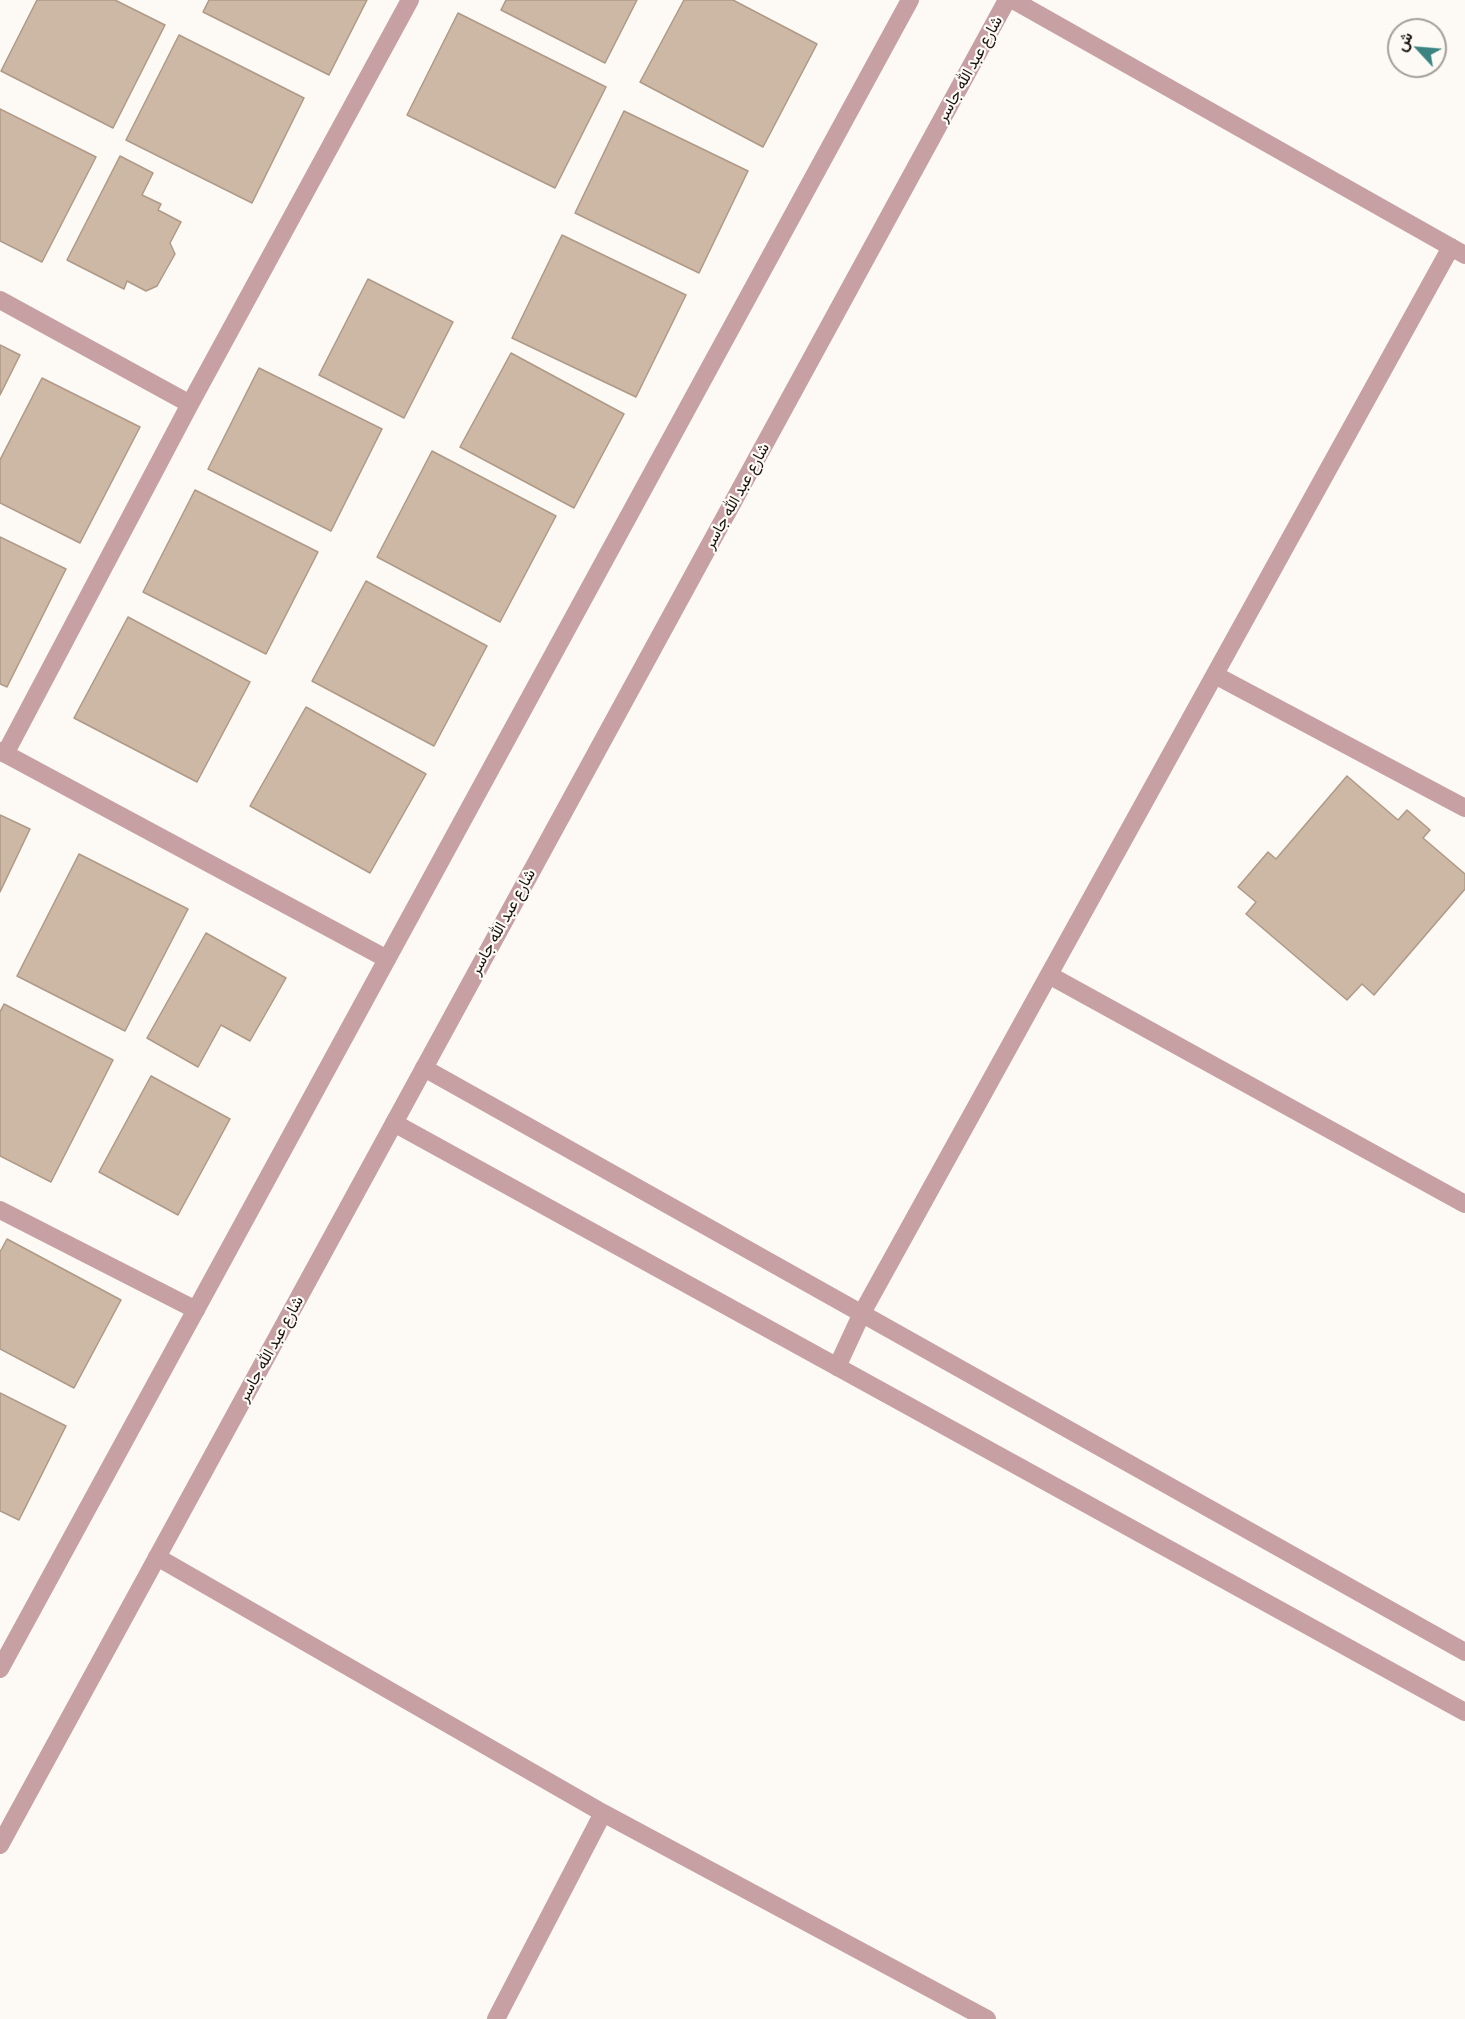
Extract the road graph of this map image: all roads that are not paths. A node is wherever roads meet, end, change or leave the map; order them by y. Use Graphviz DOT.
graph roads {
  1 [pos="410,0"];
  2 [pos="910,0"];
  3 [pos="1007,0"];
  4 [pos="1013,0"];
  5 [pos="1458,251"];
  6 [pos="0,300"];
  7 [pos="190,404"];
  8 [pos="1215,675"];
  9 [pos="3,752"];
  10 [pos="1465,808"];
  11 [pos="387,959"];
  12 [pos="1049,975"];
  13 [pos="424,1068"];
  14 [pos="394,1123"];
  15 [pos="1465,1204"];
  16 [pos="0,1210"];
  17 [pos="196,1310"];
  18 [pos="862,1313"];
  19 [pos="837,1366"];
  20 [pos="157,1557"];
  21 [pos="1465,1652"];
  22 [pos="0,1669"];
  23 [pos="1465,1712"];
  24 [pos="603,1813"];
  25 [pos="0,1845"];
  26 [pos="496,2019"];
  27 [pos="987,2019"];
  1 -- 7 [label="street"];
  2 -- 11 [label="street"];
  3 -- 13 [label="street, شارع عبد الله جاسر"];
  4 -- 5 [label="street"];
  5 -- 8 [label="street"];
  6 -- 7 [label="street"];
  7 -- 9 [label="street"];
  8 -- 10 [label="street"];
  8 -- 12 [label="street"];
  9 -- 11 [label="street"];
  11 -- 17 [label="street"];
  12 -- 15 [label="street"];
  12 -- 18 [label="street"];
  13 -- 14 [label="street, شارع عبد الله جاسر"];
  13 -- 18 [label="street"];
  14 -- 19 [label="street"];
  14 -- 20 [label="street, شارع عبد الله جاسر"];
  16 -- 17 [label="street"];
  17 -- 22 [label="street"];
  18 -- 19 [label="street"];
  18 -- 21 [label="street"];
  19 -- 23 [label="street"];
  20 -- 24 [label="street"];
  20 -- 25 [label="street, شارع عبد الله جاسر"];
  24 -- 26 [label="street"];
  24 -- 27 [label="street"];
}
